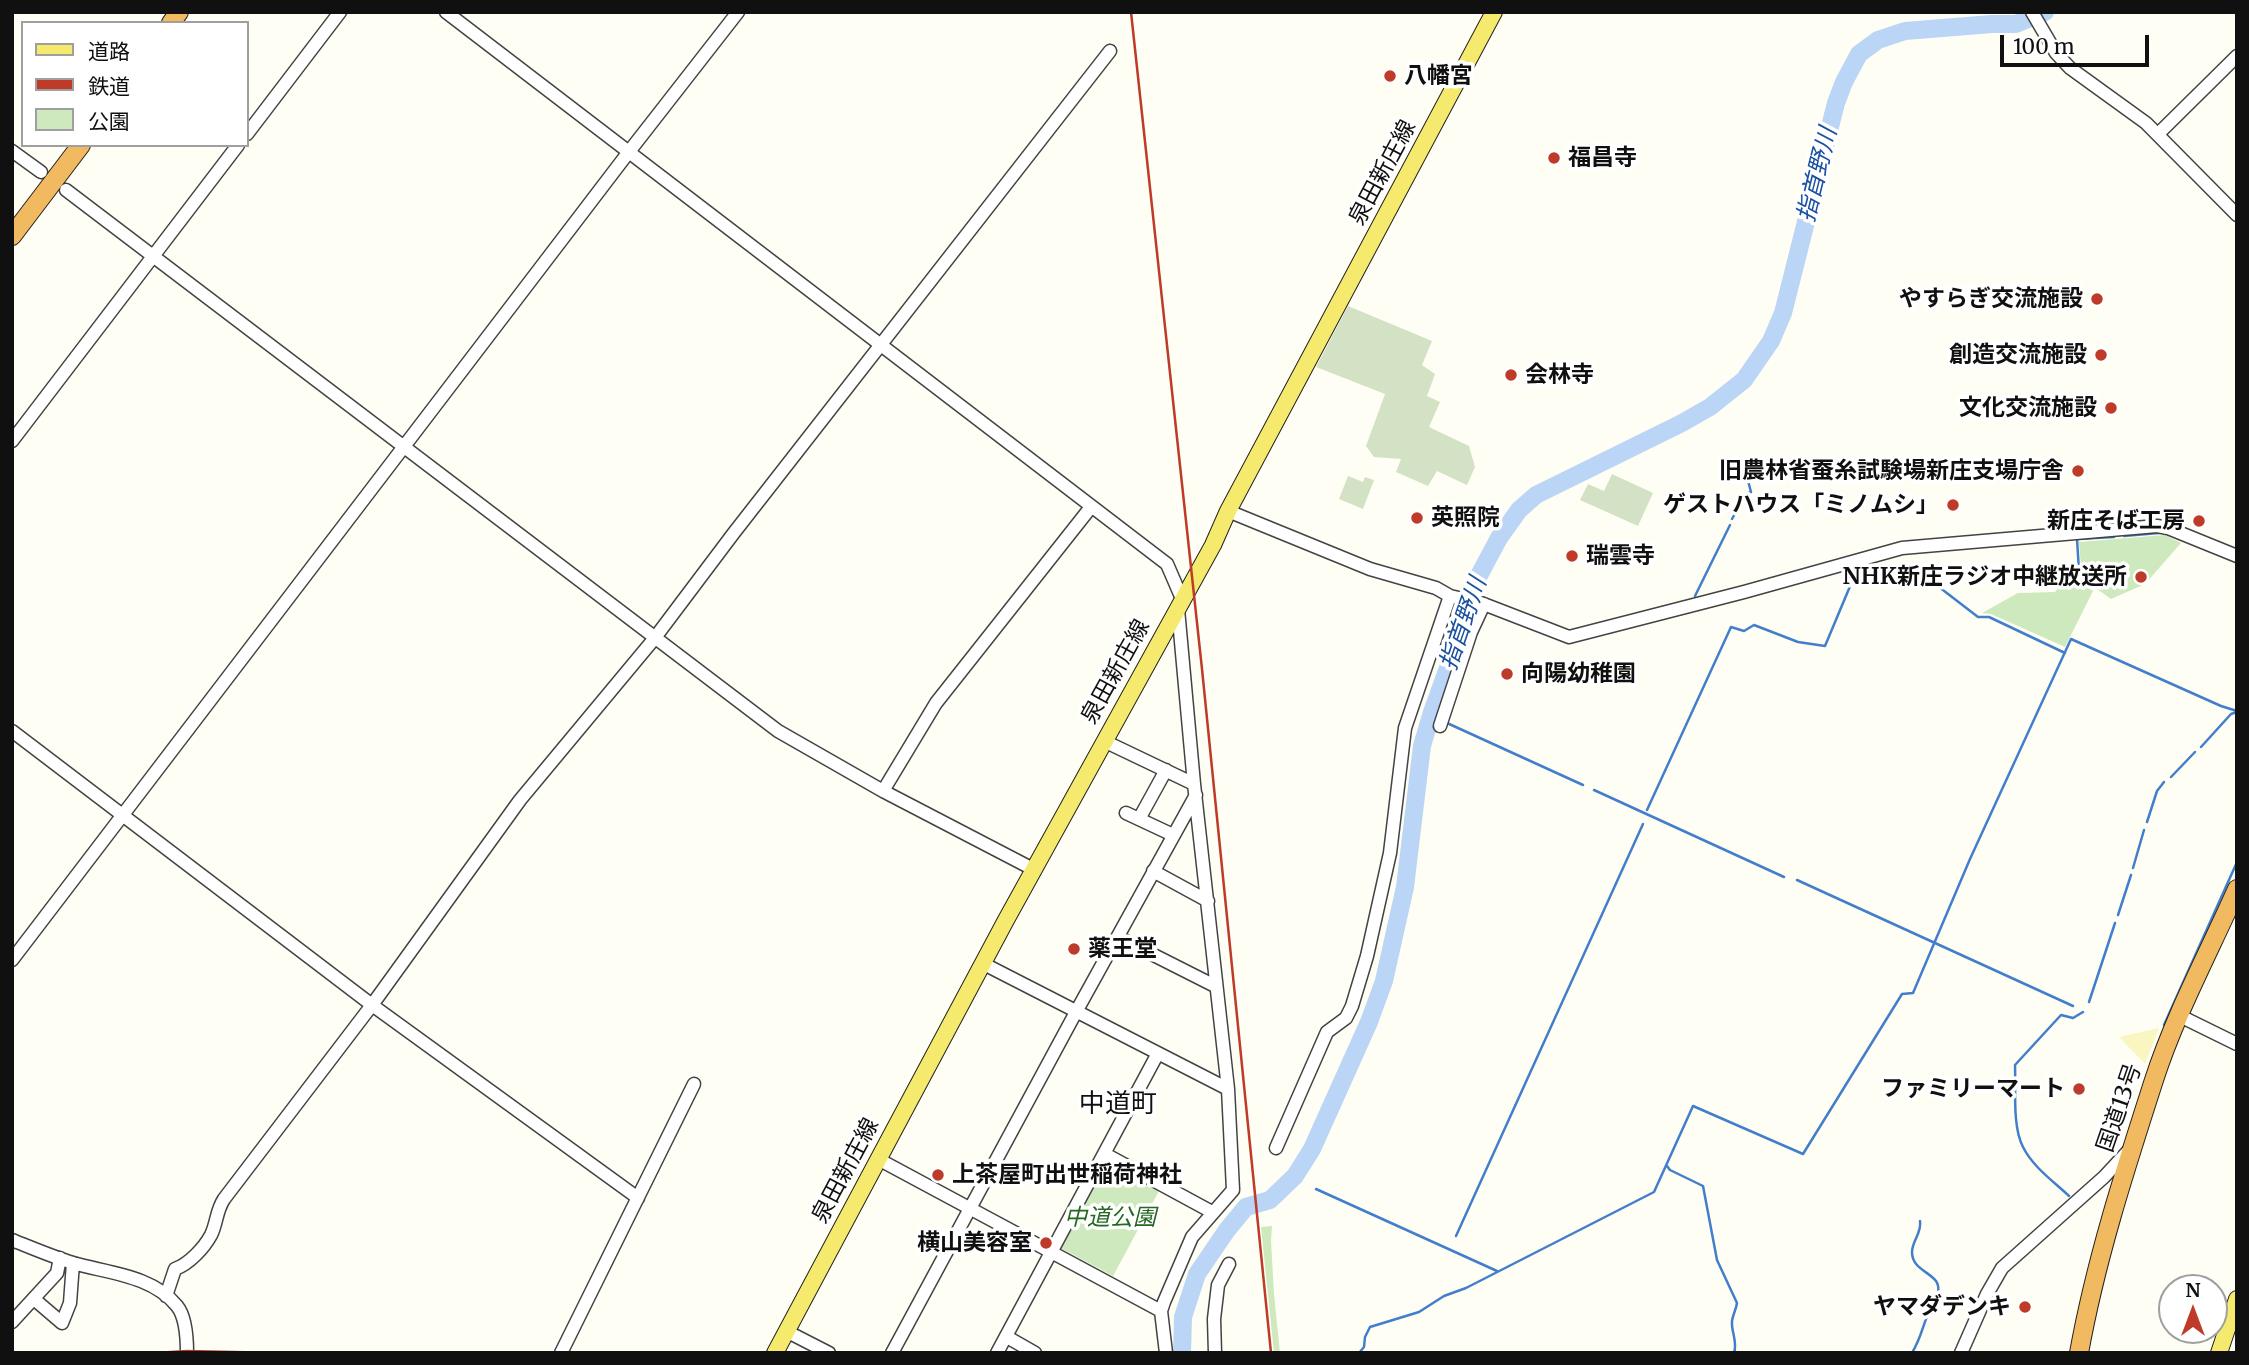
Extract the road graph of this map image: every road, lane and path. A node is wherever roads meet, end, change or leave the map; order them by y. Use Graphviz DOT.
graph roads {
  1 [pos="340,12"];
  2 [pos="446,12"];
  3 [pos="738,12"];
  4 [pos="1494,12"];
  5 [pos="2032,12"];
  6 [pos="1110,51"];
  7 [pos="2237,56"];
  8 [pos="248,133"];
  9 [pos="2158,135"];
  10 [pos="79,147"];
  11 [pos="236,147"];
  12 [pos="12,150"];
  13 [pos="628,152"];
  14 [pos="41,172"];
  15 [pos="66,190"];
  16 [pos="2237,215"];
  17 [pos="12,236"];
  18 [pos="154,256"];
  19 [pos="882,345"];
  20 [pos="12,441"];
  21 [pos="405,447"];
  22 [pos="1091,507"];
  23 [pos="1228,511"];
  24 [pos="2237,556"];
  25 [pos="1450,596"];
  26 [pos="1482,604"];
  27 [pos="1180,605"];
  28 [pos="654,639"];
  29 [pos="1440,726"];
  30 [pos="12,731"];
  31 [pos="1104,741"];
  32 [pos="1166,770"];
  33 [pos="883,790"];
  34 [pos="1195,790"];
  35 [pos="1126,813"];
  36 [pos="122,814"];
  37 [pos="1139,819"];
  38 [pos="1173,835"];
  39 [pos="1033,869"];
  40 [pos="1153,872"];
  41 [pos="2237,889"];
  42 [pos="1208,901"];
  43 [pos="1118,937"];
  44 [pos="12,960"];
  45 [pos="982,963"];
  46 [pos="1215,986"];
  47 [pos="372,1005"];
  48 [pos="1076,1012"];
  49 [pos="2180,1016"];
  50 [pos="2237,1044"];
  51 [pos="1157,1055"];
  52 [pos="694,1084"];
  53 [pos="1228,1089"];
  54 [pos="2132,1146"];
  55 [pos="1276,1148"];
  56 [pos="1105,1154"];
  57 [pos="878,1159"];
  58 [pos="638,1198"];
  59 [pos="971,1208"];
  60 [pos="1212,1212"];
  61 [pos="12,1240"];
  62 [pos="1050,1251"];
  63 [pos="66,1261"];
  64 [pos="1229,1264"];
  65 [pos="166,1296"];
  66 [pos="34,1299"];
  67 [pos="2237,1299"];
  68 [pos="1161,1311"];
  69 [pos="12,1322"];
  70 [pos="786,1331"];
  71 [pos="1007,1337"];
  72 [pos="187,1353"];
  73 [pos="561,1353"];
  74 [pos="775,1353"];
  75 [pos="829,1353"];
  76 [pos="892,1353"];
  77 [pos="998,1353"];
  78 [pos="1035,1353"];
  79 [pos="1166,1353"];
  80 [pos="1215,1353"];
  81 [pos="1961,1353"];
  82 [pos="2078,1353"];
  83 [pos="2219,1353"];
  1 -- 8 [label="street"];
  2 -- 13 [label="street"];
  3 -- 13 [label="street"];
  4 -- 23 [label="main road, 泉田新庄線"];
  5 -- 9 [label="street"];
  6 -- 19 [label="street"];
  7 -- 9 [label="street"];
  9 -- 16 [label="street"];
  10 -- 17 [label="highway"];
  11 -- 18 [label="street"];
  12 -- 14 [label="street"];
  13 -- 19 [label="street"];
  13 -- 21 [label="street"];
  15 -- 18 [label="street"];
  18 -- 20 [label="street"];
  18 -- 21 [label="street"];
  19 -- 22 [label="street"];
  19 -- 28 [label="street"];
  21 -- 28 [label="street"];
  21 -- 36 [label="street"];
  22 -- 27 [label="street"];
  22 -- 33 [label="street"];
  23 -- 25 [label="street"];
  23 -- 27 [label="main road, 泉田新庄線"];
  24 -- 26 [label="street"];
  25 -- 26 [label="street"];
  25 -- 55 [label="street"];
  26 -- 29 [label="street"];
  27 -- 31 [label="main road, 泉田新庄線"];
  27 -- 34 [label="street"];
  28 -- 33 [label="street"];
  28 -- 47 [label="street"];
  30 -- 36 [label="street"];
  31 -- 32 [label="street"];
  31 -- 39 [label="main road, 泉田新庄線"];
  32 -- 34 [label="street"];
  32 -- 37 [label="street"];
  33 -- 39 [label="street"];
  34 -- 38 [label="street"];
  34 -- 42 [label="street"];
  35 -- 37 [label="street"];
  36 -- 44 [label="street"];
  36 -- 47 [label="street"];
  37 -- 38 [label="street"];
  38 -- 40 [label="street"];
  39 -- 45 [label="main road, 泉田新庄線"];
  40 -- 42 [label="street"];
  40 -- 43 [label="street"];
  41 -- 49 [label="highway, 国道13号"];
  42 -- 46 [label="street"];
  43 -- 46 [label="street"];
  43 -- 48 [label="street"];
  45 -- 48 [label="street"];
  45 -- 57 [label="main road, 泉田新庄線"];
  46 -- 53 [label="street"];
  47 -- 58 [label="street"];
  47 -- 65 [label="street"];
  48 -- 51 [label="street"];
  48 -- 59 [label="street"];
  49 -- 50 [label="street"];
  49 -- 54 [label="highway, 国道13号"];
  51 -- 53 [label="street"];
  51 -- 56 [label="street"];
  52 -- 58 [label="street"];
  53 -- 60 [label="street"];
  54 -- 81 [label="street"];
  54 -- 82 [label="highway, 国道13号"];
  56 -- 60 [label="street"];
  56 -- 62 [label="street"];
  57 -- 59 [label="street"];
  57 -- 70 [label="main road, 泉田新庄線"];
  58 -- 73 [label="street"];
  59 -- 62 [label="street"];
  59 -- 76 [label="street"];
  60 -- 68 [label="street"];
  61 -- 63 [label="street"];
  62 -- 68 [label="street"];
  62 -- 71 [label="street"];
  63 -- 65 [label="street"];
  63 -- 66 [label="street"];
  63 -- 66 [label="street"];
  64 -- 80 [label="street"];
  65 -- 72 [label="street"];
  66 -- 69 [label="street"];
  67 -- 83 [label="main road"];
  68 -- 79 [label="street"];
  70 -- 74 [label="main road, 泉田新庄線"];
  70 -- 75 [label="street"];
  71 -- 77 [label="street"];
  71 -- 78 [label="street"];
}
